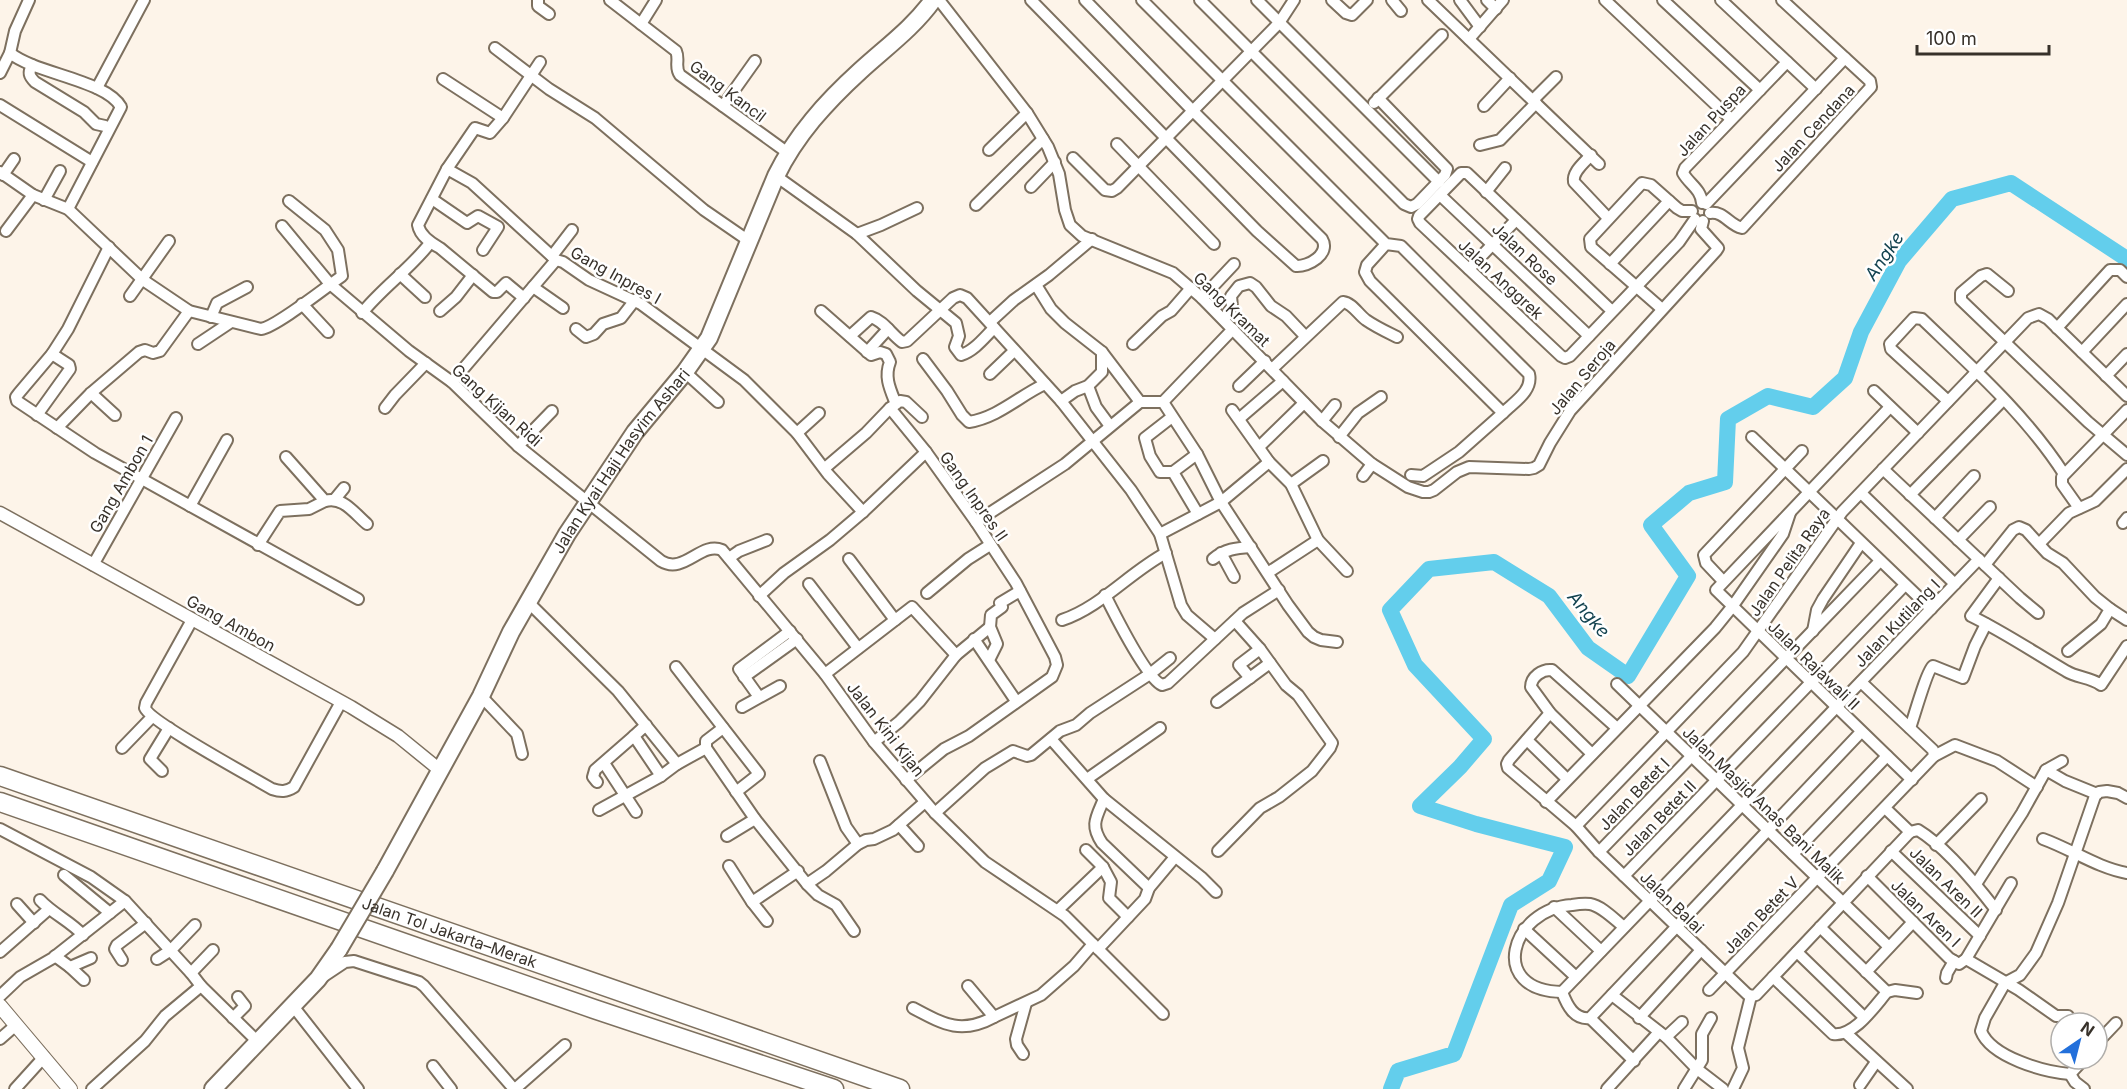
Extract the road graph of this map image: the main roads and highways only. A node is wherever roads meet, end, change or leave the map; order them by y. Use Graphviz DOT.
graph roads {
  1 [pos="933,0"];
  2 [pos="0,776"];
  3 [pos="0,802"];
  4 [pos="0,1006"];
  5 [pos="70,1089"];
  6 [pos="213,1089"];
  7 [pos="834,1089"];
  8 [pos="900,1089"];
  1 -- 6 [label="main road, Jalan Kyai Haji Hasyim Ashari, bridge"];
  2 -- 8 [label="highway, Jalan Tol Jakarta–Merak"];
  3 -- 7 [label="highway, Jalan Tol Jakarta–Merak"];
  4 -- 5 [label="main road"];
}
